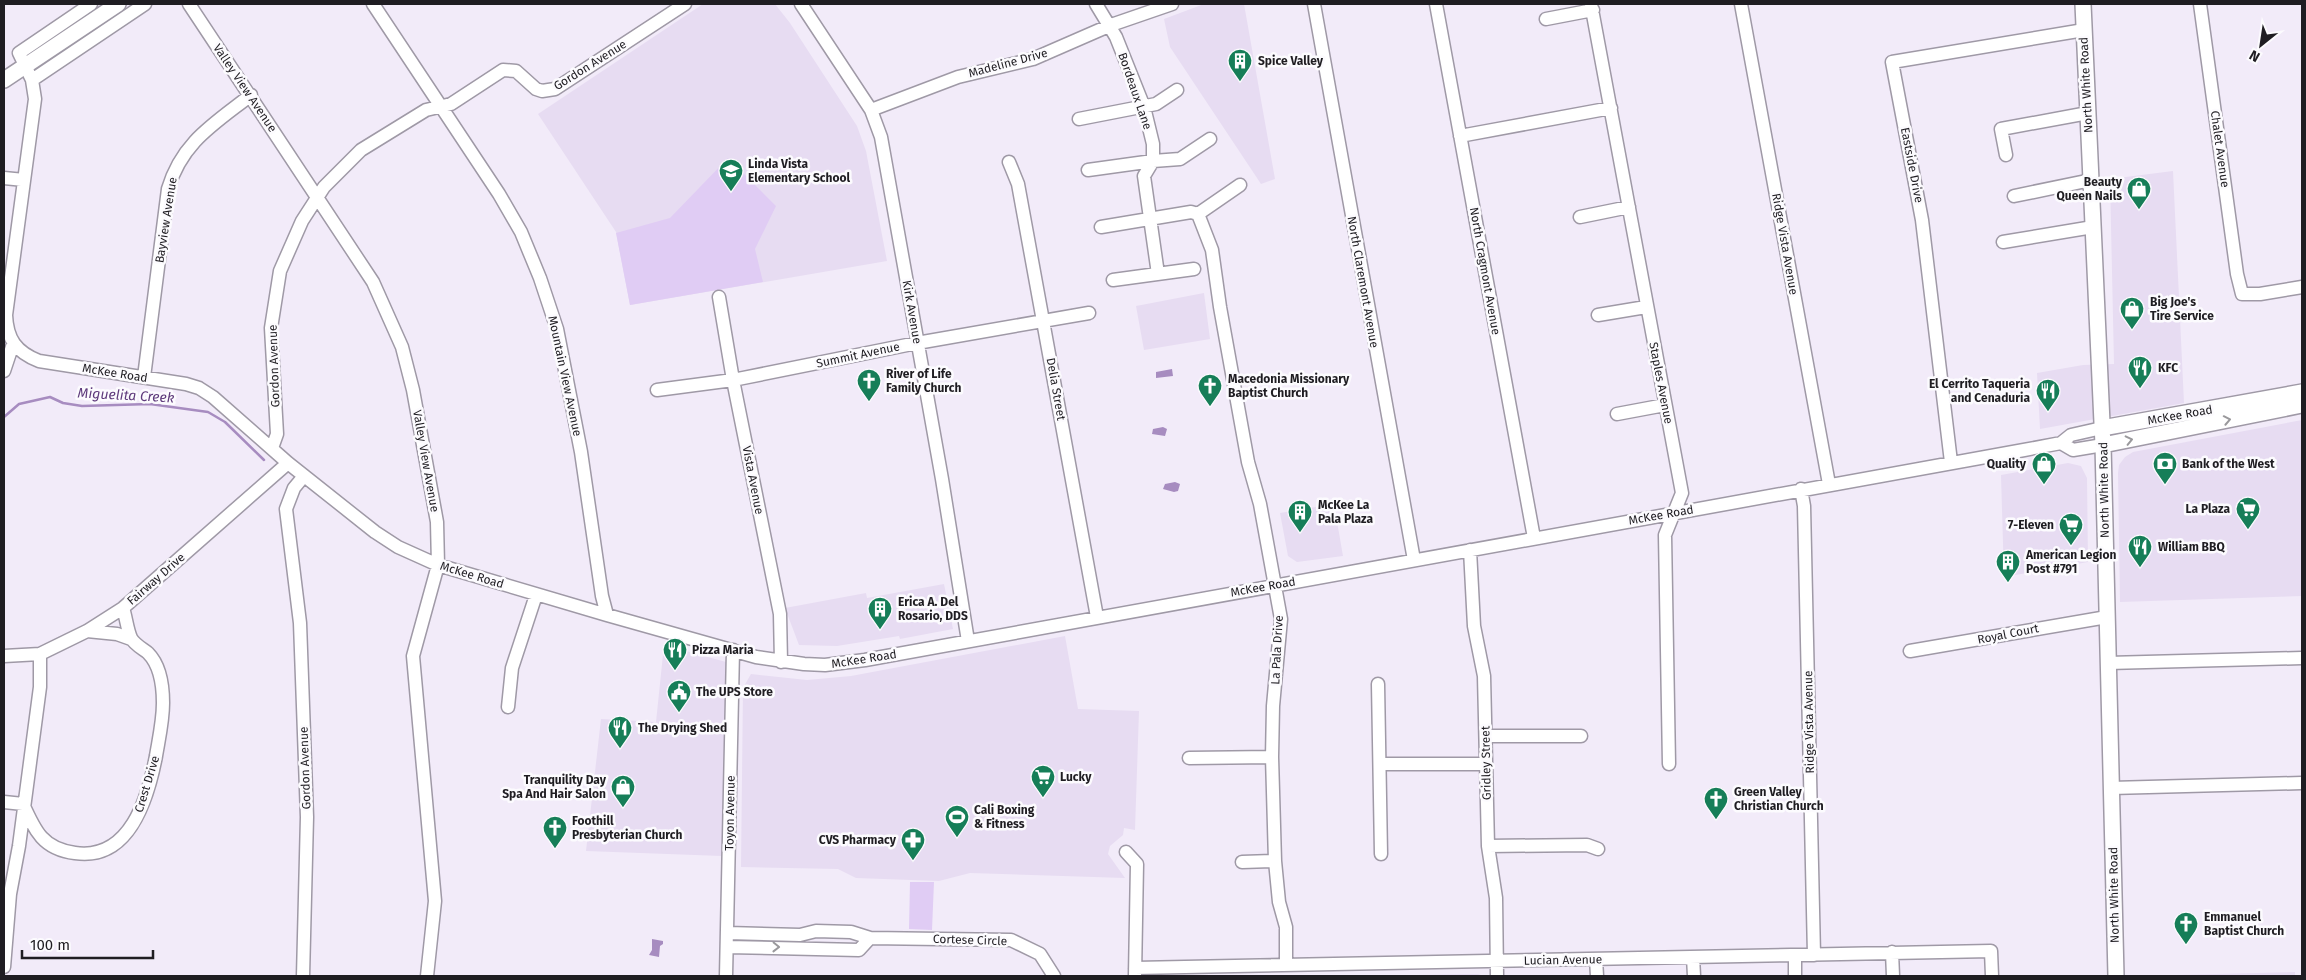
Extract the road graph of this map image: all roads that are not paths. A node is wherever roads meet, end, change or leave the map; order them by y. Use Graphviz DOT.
graph roads {
  1 [pos="91,4"];
  2 [pos="118,4"];
  3 [pos="145,4"];
  4 [pos="189,4"];
  5 [pos="373,4"];
  6 [pos="685,4"];
  7 [pos="801,4"];
  8 [pos="1096,4"];
  9 [pos="1172,4"];
  10 [pos="1314,4"];
  11 [pos="1436,4"];
  12 [pos="1741,4"];
  13 [pos="2083,4"];
  14 [pos="2200,4"];
  15 [pos="1592,7"];
  16 [pos="1546,19"];
  17 [pos="1110,25"];
  18 [pos="2084,30"];
  19 [pos="28,73"];
  20 [pos="4,80"];
  21 [pos="1177,90"];
  22 [pos="251,95"];
  23 [pos="440,107"];
  24 [pos="1144,107"];
  25 [pos="1612,108"];
  26 [pos="871,110"];
  27 [pos="2088,113"];
  28 [pos="1079,119"];
  29 [pos="1460,136"];
  30 [pos="1210,139"];
  31 [pos="2006,155"];
  32 [pos="1153,161"];
  33 [pos="1009,162"];
  34 [pos="1088,170"];
  35 [pos="4,178"];
  36 [pos="24,180"];
  37 [pos="2091,180"];
  38 [pos="1240,185"];
  39 [pos="2014,196"];
  40 [pos="318,197"];
  41 [pos="1629,207"];
  42 [pos="1198,214"];
  43 [pos="1580,217"];
  44 [pos="1148,219"];
  45 [pos="1101,227"];
  46 [pos="2093,227"];
  47 [pos="2003,242"];
  48 [pos="1194,269"];
  49 [pos="1158,274"];
  50 [pos="8,276"];
  51 [pos="1113,280"];
  52 [pos="2302,287"];
  53 [pos="719,298"];
  54 [pos="1646,307"];
  55 [pos="1089,313"];
  56 [pos="1598,315"];
  57 [pos="1044,321"];
  58 [pos="917,343"];
  59 [pos="18,348"];
  60 [pos="4,370"];
  61 [pos="144,377"];
  62 [pos="733,380"];
  63 [pos="657,390"];
  64 [pos="2302,392"];
  65 [pos="1665,405"];
  66 [pos="2302,405"];
  67 [pos="1616,414"];
  68 [pos="2102,428"];
  69 [pos="2061,443"];
  70 [pos="2103,445"];
  71 [pos="272,448"];
  72 [pos="1951,462"];
  73 [pos="288,463"];
  74 [pos="304,476"];
  75 [pos="1829,484"];
  76 [pos="1801,490"];
  77 [pos="1672,513"];
  78 [pos="1534,538"];
  79 [pos="1470,550"];
  80 [pos="1414,560"];
  81 [pos="438,565"];
  82 [pos="1274,585"];
  83 [pos="536,594"];
  84 [pos="123,608"];
  85 [pos="607,616"];
  86 [pos="1097,617"];
  87 [pos="2107,617"];
  88 [pos="87,631"];
  89 [pos="131,639"];
  90 [pos="968,641"];
  91 [pos="733,650"];
  92 [pos="1910,651"];
  93 [pos="40,654"];
  94 [pos="4,656"];
  95 [pos="2302,658"];
  96 [pos="781,662"];
  97 [pos="2108,663"];
  98 [pos="1378,684"];
  99 [pos="508,707"];
  100 [pos="1486,736"];
  101 [pos="1581,736"];
  102 [pos="1272,757"];
  103 [pos="1189,758"];
  104 [pos="1380,764"];
  105 [pos="1485,764"];
  106 [pos="1669,764"];
  107 [pos="2302,783"];
  108 [pos="2111,788"];
  109 [pos="4,802"];
  110 [pos="23,804"];
  111 [pos="1488,846"];
  112 [pos="1598,849"];
  113 [pos="1126,852"];
  114 [pos="1381,854"];
  115 [pos="1275,861"];
  116 [pos="1242,862"];
  117 [pos="728,933"];
  118 [pos="870,938"];
  119 [pos="727,947"];
  120 [pos="1892,952"];
  121 [pos="1795,955"];
  122 [pos="1814,955"];
  123 [pos="1694,957"];
  124 [pos="1596,959"];
  125 [pos="1497,961"];
  126 [pos="1286,965"];
  127 [pos="4,967"];
  128 [pos="1135,972"];
  129 [pos="303,976"];
  130 [pos="427,976"];
  131 [pos="726,976"];
  132 [pos="1054,976"];
  133 [pos="1497,976"];
  134 [pos="1597,976"];
  135 [pos="1694,976"];
  136 [pos="1795,976"];
  137 [pos="1893,976"];
  138 [pos="1992,976"];
  139 [pos="2116,976"];
  1 -- 19 [label="street"];
  2 -- 19 [label="main road"];
  3 -- 19 [label="street"];
  4 -- 22 [label="street, Valley View Avenue"];
  5 -- 23 [label="street, Mountain View Avenue"];
  6 -- 23 [label="street, Gordon Avenue"];
  7 -- 26 [label="street, Kirk Avenue"];
  8 -- 17 [label="street, Bordeaux Lane"];
  9 -- 17 [label="street, Madeline Drive"];
  10 -- 80 [label="street, North Claremont Avenue"];
  11 -- 29 [label="street, North Cragmont Avenue"];
  12 -- 75 [label="street, Ridge Vista Avenue"];
  13 -- 18 [label="main road, North White Road"];
  14 -- 52 [label="street, Chalet Avenue"];
  15 -- 16 [label="street"];
  15 -- 25 [label="street, Staples Avenue"];
  17 -- 24 [label="street, Bordeaux Lane"];
  17 -- 26 [label="street, Madeline Drive"];
  18 -- 27 [label="main road, North White Road"];
  18 -- 72 [label="street, Eastside Drive"];
  19 -- 20 [label="main road"];
  19 -- 36 [label="street"];
  21 -- 24 [label="street"];
  22 -- 40 [label="street, Valley View Avenue"];
  22 -- 61 [label="street, Bayview Avenue"];
  23 -- 40 [label="street, Gordon Avenue"];
  23 -- 85 [label="street, Mountain View Avenue"];
  24 -- 28 [label="street"];
  24 -- 32 [label="street, Bordeaux Lane"];
  25 -- 29 [label="street"];
  25 -- 41 [label="street, Staples Avenue"];
  26 -- 58 [label="street, Kirk Avenue"];
  27 -- 31 [label="street"];
  27 -- 37 [label="main road, North White Road"];
  29 -- 78 [label="street, North Cragmont Avenue"];
  30 -- 32 [label="street"];
  32 -- 34 [label="street"];
  32 -- 44 [label="street, Bordeaux Lane"];
  33 -- 57 [label="street, Delia Street"];
  35 -- 36 [label="street"];
  36 -- 50 [label="street"];
  37 -- 39 [label="street"];
  37 -- 46 [label="main road, North White Road"];
  38 -- 42 [label="street"];
  40 -- 71 [label="street, Gordon Avenue"];
  40 -- 81 [label="street, Valley View Avenue"];
  41 -- 43 [label="street"];
  41 -- 54 [label="street, Staples Avenue"];
  42 -- 44 [label="street"];
  42 -- 82 [label="street, La Pala Drive"];
  44 -- 45 [label="street"];
  44 -- 49 [label="street, Bordeaux Lane"];
  46 -- 47 [label="street"];
  46 -- 68 [label="main road, North White Road"];
  48 -- 49 [label="street"];
  49 -- 51 [label="street"];
  50 -- 59 [label="street"];
  53 -- 62 [label="street, Vista Avenue"];
  54 -- 56 [label="street"];
  54 -- 65 [label="street, Staples Avenue"];
  55 -- 57 [label="street, Summit Avenue"];
  57 -- 58 [label="street, Summit Avenue"];
  57 -- 86 [label="street, Delia Street"];
  58 -- 62 [label="street, Summit Avenue"];
  58 -- 90 [label="street, Kirk Avenue"];
  59 -- 60 [label="street"];
  59 -- 61 [label="street, McKee Road"];
  61 -- 71 [label="street, McKee Road"];
  62 -- 63 [label="street, Summit Avenue"];
  62 -- 96 [label="street, Vista Avenue"];
  64 -- 68 [label="main road, McKee Road"];
  65 -- 67 [label="street"];
  65 -- 77 [label="street, Staples Avenue"];
  70 -- 66 [label="main road, McKee Road, one-way"];
  68 -- 69 [label="street, McKee Road"];
  68 -- 70 [label="main road, North White Road"];
  69 -- 70 [label="street, McKee Road"];
  69 -- 72 [label="street, McKee Road"];
  70 -- 87 [label="main road, North White Road"];
  71 -- 73 [label="street, McKee Road"];
  72 -- 75 [label="street, McKee Road"];
  73 -- 74 [label="street, McKee Road"];
  73 -- 84 [label="street, Fairway Drive"];
  74 -- 81 [label="street, McKee Road"];
  74 -- 129 [label="street, Gordon Avenue"];
  75 -- 76 [label="street, McKee Road"];
  76 -- 77 [label="street, McKee Road"];
  76 -- 122 [label="street, Ridge Vista Avenue"];
  77 -- 78 [label="street, McKee Road"];
  77 -- 106 [label="street, Staples Avenue"];
  78 -- 79 [label="street, McKee Road"];
  79 -- 80 [label="street, McKee Road"];
  79 -- 100 [label="street, Gridley Street"];
  80 -- 82 [label="street, McKee Road"];
  81 -- 83 [label="street, McKee Road"];
  81 -- 130 [label="street, Valley View Avenue"];
  82 -- 86 [label="street, McKee Road"];
  82 -- 102 [label="street, La Pala Drive"];
  83 -- 85 [label="street, McKee Road"];
  83 -- 99 [label="street"];
  84 -- 88 [label="street, Fairway Drive"];
  84 -- 89 [label="street"];
  85 -- 91 [label="street, McKee Road"];
  86 -- 90 [label="street, McKee Road"];
  87 -- 92 [label="street, Royal Court"];
  87 -- 97 [label="main road, North White Road"];
  88 -- 89 [label="street, Crest Drive"];
  88 -- 93 [label="street, Fairway Drive"];
  89 -- 110 [label="street, Crest Drive"];
  90 -- 96 [label="street, McKee Road"];
  91 -- 96 [label="street, McKee Road"];
  91 -- 117 [label="street, Toyon Avenue"];
  93 -- 94 [label="street, Fairway Drive"];
  93 -- 110 [label="street"];
  95 -- 97 [label="street"];
  97 -- 108 [label="main road, North White Road"];
  98 -- 104 [label="street"];
  100 -- 101 [label="street"];
  100 -- 105 [label="street, Gridley Street"];
  102 -- 103 [label="street"];
  102 -- 115 [label="street, La Pala Drive"];
  104 -- 105 [label="street"];
  104 -- 114 [label="street"];
  105 -- 111 [label="street, Gridley Street"];
  107 -- 108 [label="street"];
  108 -- 139 [label="main road, North White Road"];
  109 -- 110 [label="street"];
  110 -- 127 [label="street"];
  111 -- 112 [label="street"];
  111 -- 125 [label="street, Gridley Street"];
  113 -- 128 [label="street"];
  115 -- 116 [label="street"];
  115 -- 126 [label="street, La Pala Drive"];
  117 -- 118 [label="street, Cortese Circle"];
  117 -- 119 [label="street, Toyon Avenue"];
  119 -- 118 [label="street, one-way"];
  118 -- 132 [label="street, Cortese Circle"];
  119 -- 131 [label="street, Toyon Avenue"];
  120 -- 122 [label="street, Lucian Avenue"];
  120 -- 137 [label="street"];
  120 -- 138 [label="street, Lucian Avenue"];
  121 -- 122 [label="street, Lucian Avenue"];
  121 -- 123 [label="street, Lucian Avenue"];
  121 -- 136 [label="street"];
  123 -- 124 [label="street, Lucian Avenue"];
  123 -- 135 [label="street"];
  124 -- 125 [label="street, Lucian Avenue"];
  124 -- 134 [label="street"];
  125 -- 126 [label="street, Lucian Avenue"];
  125 -- 133 [label="street, Gridley Street"];
  126 -- 128 [label="street, Lucian Avenue"];
}
